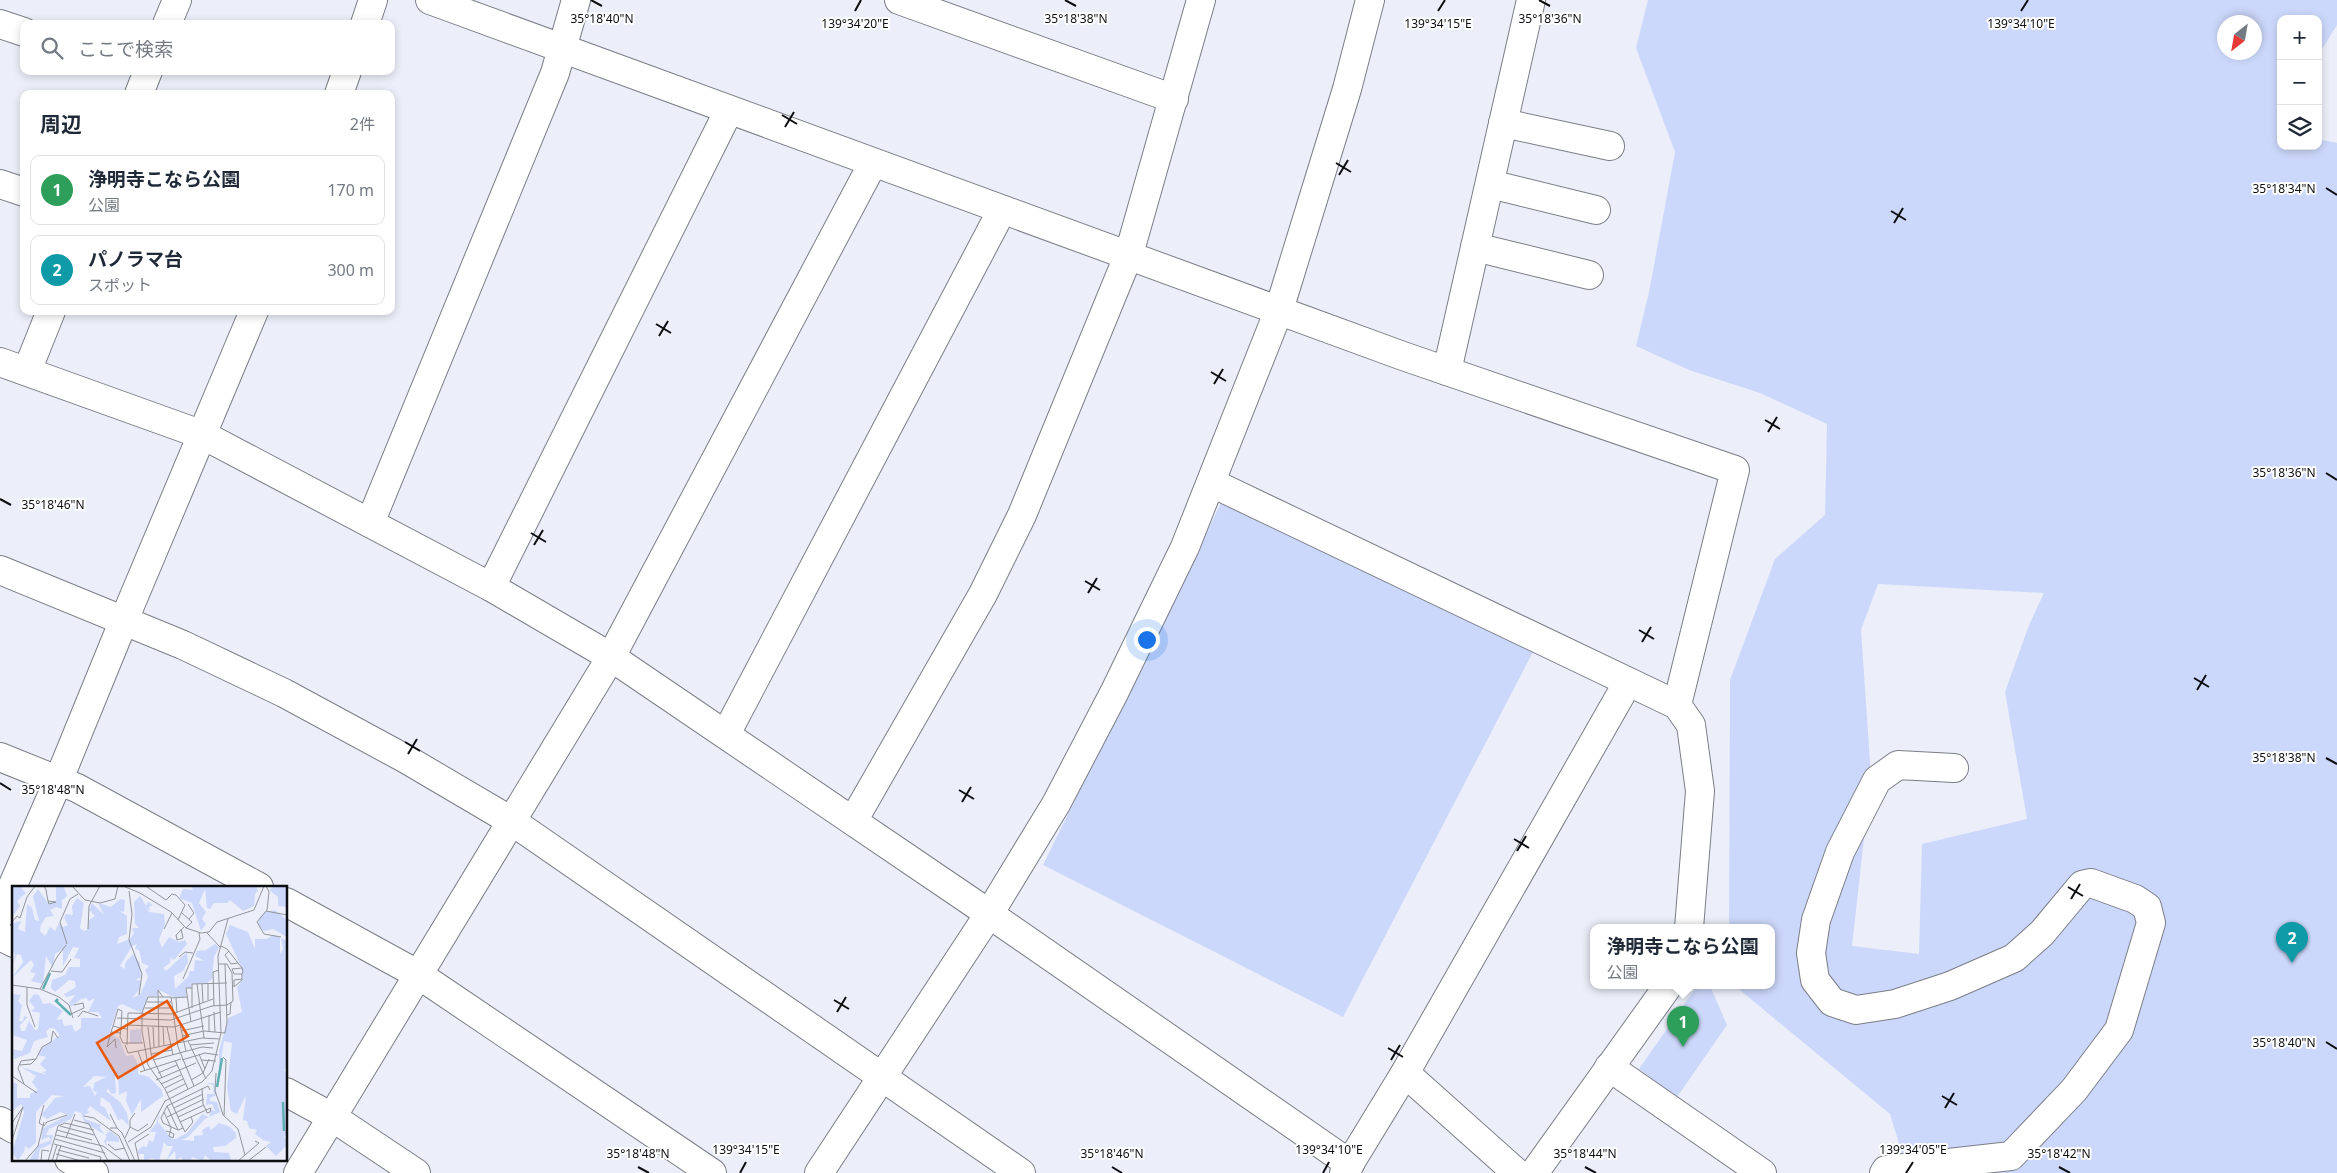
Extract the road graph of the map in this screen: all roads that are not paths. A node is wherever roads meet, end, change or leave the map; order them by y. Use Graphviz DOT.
graph roads {
  1 [pos="177,0"];
  2 [pos="373,0"];
  3 [pos="430,0"];
  4 [pos="576,0"];
  5 [pos="899,0"];
  6 [pos="1201,0"];
  7 [pos="1370,0"];
  8 [pos="1531,0"];
  9 [pos="169,20"];
  10 [pos="366,20"];
  11 [pos="0,24"];
  12 [pos="20,31"];
  13 [pos="563,48"];
  14 [pos="346,75"];
  15 [pos="340,90"];
  16 [pos="1174,99"];
  17 [pos="729,110"];
  18 [pos="1503,123"];
  19 [pos="1610,146"];
  20 [pos="873,163"];
  21 [pos="0,184"];
  22 [pos="1490,184"];
  23 [pos="20,191"];
  24 [pos="1002,210"];
  25 [pos="1596,210"];
  26 [pos="1475,247"];
  27 [pos="1129,254"];
  28 [pos="1589,275"];
  29 [pos="1279,310"];
  30 [pos="49,315"];
  31 [pos="252,315"];
  32 [pos="0,362"];
  33 [pos="26,371"];
  34 [pos="1447,371"];
  35 [pos="203,435"];
  36 [pos="1212,483"];
  37 [pos="370,523"];
  38 [pos="0,570"];
  39 [pos="490,587"];
  40 [pos="124,620"];
  41 [pos="611,657"];
  42 [pos="1628,682"];
  43 [pos="1677,705"];
  44 [pos="726,734"];
  45 [pos="0,757"];
  46 [pos="1954,768"];
  47 [pos="60,779"];
  48 [pos="853,821"];
  49 [pos="513,822"];
  50 [pos="13,886"];
  51 [pos="257,886"];
  52 [pos="12,888"];
  53 [pos="288,903"];
  54 [pos="989,914"];
  55 [pos="0,915"];
  56 [pos="1688,924"];
  57 [pos="0,936"];
  58 [pos="12,942"];
  59 [pos="419,975"];
  60 [pos="1666,989"];
  61 [pos="1609,1067"];
  62 [pos="1405,1073"];
  63 [pos="882,1078"];
  64 [pos="288,1093"];
  65 [pos="332,1116"];
  66 [pos="0,1121"];
  67 [pos="12,1128"];
  68 [pos="71,1160"];
  69 [pos="1347,1168"];
  70 [pos="94,1173"];
  71 [pos="298,1173"];
  72 [pos="416,1173"];
  73 [pos="712,1173"];
  74 [pos="819,1173"];
  75 [pos="1021,1173"];
  76 [pos="1517,1173"];
  77 [pos="1534,1173"];
  78 [pos="1762,1173"];
  79 [pos="1884,1173"];
  1 -- 9 [label="street"];
  2 -- 10 [label="street"];
  3 -- 13 [label="street"];
  4 -- 13 [label="street"];
  5 -- 16 [label="street"];
  6 -- 16 [label="street"];
  7 -- 29 [label="street"];
  8 -- 18 [label="street"];
  11 -- 12 [label="street"];
  13 -- 17 [label="street"];
  13 -- 37 [label="street"];
  14 -- 15 [label="street"];
  16 -- 27 [label="street"];
  17 -- 20 [label="street"];
  17 -- 39 [label="street"];
  18 -- 19 [label="street"];
  18 -- 22 [label="street"];
  20 -- 24 [label="street"];
  20 -- 41 [label="street"];
  21 -- 23 [label="street"];
  22 -- 25 [label="street"];
  22 -- 26 [label="street"];
  24 -- 27 [label="street"];
  24 -- 44 [label="street"];
  26 -- 28 [label="street"];
  26 -- 34 [label="street"];
  27 -- 29 [label="street"];
  27 -- 48 [label="street"];
  29 -- 34 [label="street"];
  29 -- 36 [label="street"];
  30 -- 33 [label="street"];
  31 -- 35 [label="street"];
  32 -- 33 [label="street"];
  33 -- 35 [label="street"];
  34 -- 43 [label="street"];
  35 -- 37 [label="street"];
  35 -- 40 [label="street"];
  36 -- 42 [label="street"];
  36 -- 54 [label="street"];
  37 -- 39 [label="street"];
  38 -- 40 [label="street"];
  39 -- 41 [label="street"];
  40 -- 47 [label="street"];
  40 -- 49 [label="street"];
  41 -- 44 [label="street"];
  41 -- 49 [label="street"];
  42 -- 43 [label="street"];
  42 -- 62 [label="street"];
  43 -- 56 [label="street"];
  44 -- 48 [label="street"];
  45 -- 47 [label="street"];
  46 -- 79 [label="street"];
  47 -- 50 [label="street"];
  47 -- 51 [label="street"];
  48 -- 54 [label="street"];
  49 -- 59 [label="street"];
  49 -- 63 [label="street"];
  52 -- 55 [label="street"];
  53 -- 59 [label="street"];
  54 -- 63 [label="street"];
  54 -- 69 [label="street"];
  57 -- 58 [label="street"];
  59 -- 65 [label="street"];
  59 -- 73 [label="street"];
  60 -- 61 [label="street"];
  61 -- 77 [label="street"];
  61 -- 78 [label="street"];
  62 -- 69 [label="street"];
  62 -- 76 [label="street"];
  63 -- 74 [label="street"];
  63 -- 75 [label="street"];
  64 -- 65 [label="street"];
  65 -- 71 [label="street"];
  65 -- 72 [label="street"];
  66 -- 67 [label="street"];
  68 -- 70 [label="street"];
}
